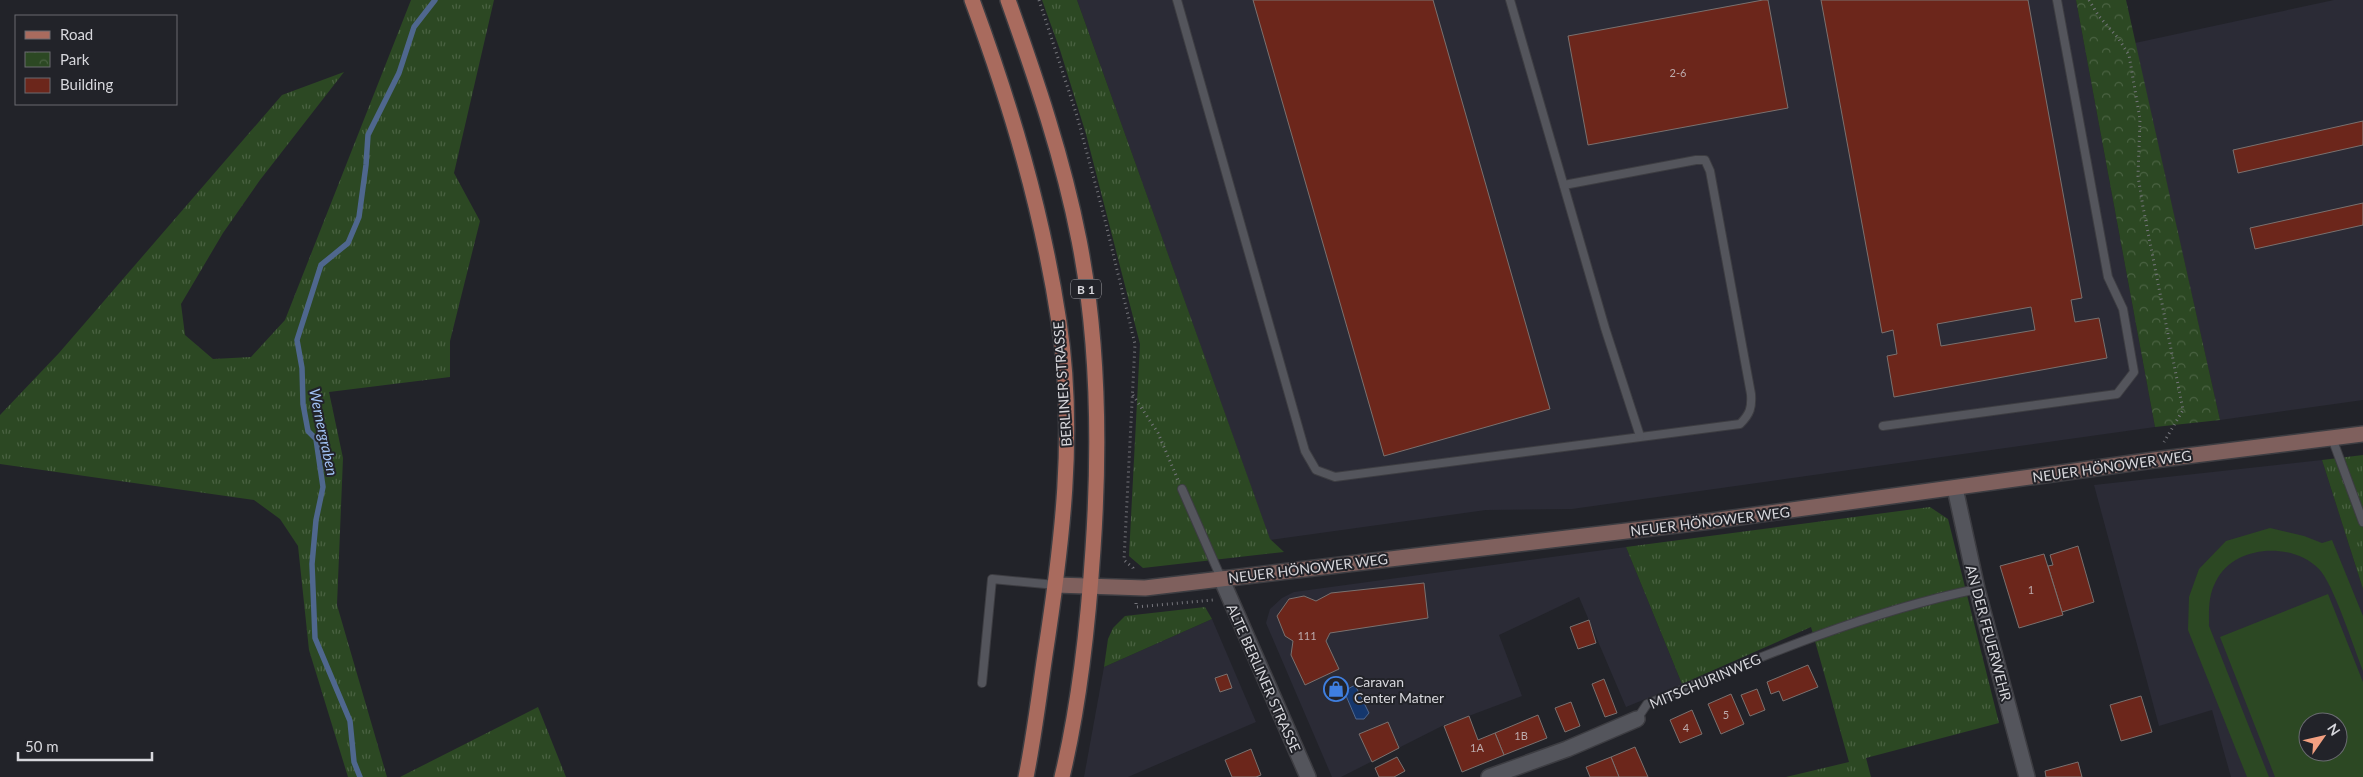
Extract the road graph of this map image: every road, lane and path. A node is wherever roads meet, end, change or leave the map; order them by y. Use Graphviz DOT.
graph roads {
  1 [pos="972,0"];
  2 [pos="1008,0"];
  3 [pos="1038,0"];
  4 [pos="1177,0"];
  5 [pos="1510,0"];
  6 [pos="2057,0"];
  7 [pos="2089,0"];
  8 [pos="1564,185"];
  9 [pos="1132,395"];
  10 [pos="1883,426"];
  11 [pos="2363,434"];
  12 [pos="1640,436"];
  13 [pos="2332,438"];
  14 [pos="2154,460"];
  15 [pos="1955,488"];
  16 [pos="1182,489"];
  17 [pos="2363,522"];
  18 [pos="1221,578"];
  19 [pos="1056,585"];
  20 [pos="1091,588"];
  21 [pos="1134,589"];
  22 [pos="1977,589"];
  23 [pos="1206,600"];
  24 [pos="982,683"];
  25 [pos="1637,719"];
  26 [pos="1026,777"];
  27 [pos="1062,777"];
  28 [pos="1308,777"];
  29 [pos="1489,777"];
  30 [pos="2027,777"];
  1 -- 19 [label="main road, BERLINER STRASSE / B 1"];
  2 -- 20 [label="main road, B 1"];
  3 -- 9 [label="path"];
  4 -- 12 [label="lane"];
  5 -- 8 [label="lane"];
  6 -- 10 [label="lane"];
  7 -- 14 [label="path"];
  8 -- 12 [label="lane"];
  8 -- 12 [label="lane"];
  9 -- 16 [label="path"];
  9 -- 21 [label="path"];
  11 -- 13 [label="main road, NEUER HÖNOWER WEG"];
  13 -- 14 [label="main road, NEUER HÖNOWER WEG"];
  13 -- 17 [label="lane"];
  14 -- 15 [label="main road, NEUER HÖNOWER WEG"];
  15 -- 18 [label="main road, NEUER HÖNOWER WEG"];
  15 -- 22 [label="street, AN DER FEUERWEHR"];
  16 -- 18 [label="lane"];
  18 -- 21 [label="main road, NEUER HÖNOWER WEG"];
  18 -- 28 [label="street, ALTE BERLINER STRASSE"];
  19 -- 20 [label="main road, NEUER HÖNOWER WEG"];
  19 -- 24 [label="lane"];
  19 -- 26 [label="main road, BERLINER STRASSE / B 1"];
  20 -- 21 [label="main road, NEUER HÖNOWER WEG"];
  20 -- 27 [label="main road, B 1"];
  21 -- 23 [label="path"];
  22 -- 25 [label="lane, MITSCHURINWEG"];
  22 -- 30 [label="street, AN DER FEUERWEHR"];
  25 -- 29 [label="street, MITSCHURINWEG"];
}
